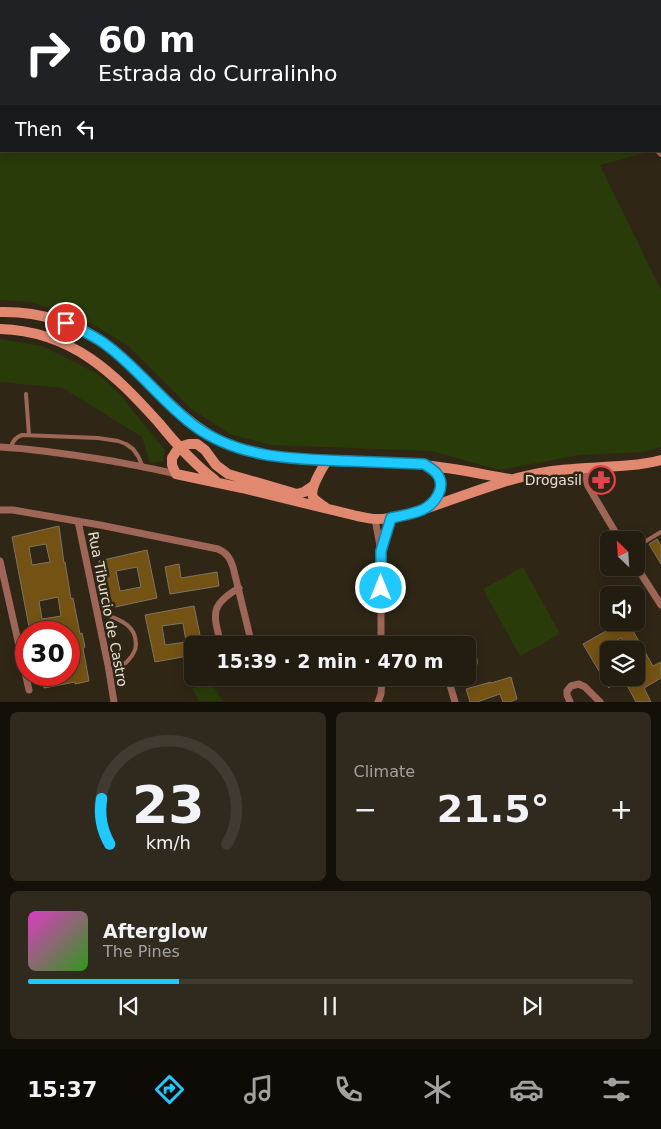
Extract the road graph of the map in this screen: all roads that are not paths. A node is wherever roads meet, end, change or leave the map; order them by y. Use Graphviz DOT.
graph roads {
  1 [pos="0,312"];
  2 [pos="0,330"];
  3 [pos="26,394"];
  4 [pos="29,435"];
  5 [pos="0,447"];
  6 [pos="179,447"];
  7 [pos="11,448"];
  8 [pos="172,458"];
  9 [pos="327,460"];
  10 [pos="661,460"];
  11 [pos="424,464"];
  12 [pos="142,467"];
  13 [pos="583,468"];
  14 [pos="158,469"];
  15 [pos="176,474"];
  16 [pos="512,479"];
  17 [pos="219,483"];
  18 [pos="313,486"];
  19 [pos="327,509"];
  20 [pos="424,509"];
  21 [pos="0,510"];
  22 [pos="391,518"];
  23 [pos="375,519"];
  24 [pos="78,521"];
  25 [pos="615,531"];
  26 [pos="661,532"];
  27 [pos="645,542"];
  28 [pos="381,551"];
  29 [pos="0,561"];
  30 [pos="642,576"];
  31 [pos="238,588"];
  32 [pos="661,605"];
  33 [pos="96,611"];
  34 [pos="219,636"];
  35 [pos="251,636"];
  36 [pos="381,636"];
  37 [pos="110,677"];
  38 [pos="382,686"];
  39 [pos="450,686"];
  40 [pos="28,690"];
  41 [pos="114,702"];
  42 [pos="378,702"];
  43 [pos="455,702"];
  44 [pos="570,702"];
  45 [pos="600,702"];
  1 -- 9 [label="street"];
  2 -- 6 [label="street"];
  3 -- 4 [label="lane"];
  4 -- 7 [label="lane"];
  4 -- 12 [label="lane"];
  5 -- 7 [label="street"];
  6 -- 8 [label="street"];
  6 -- 17 [label="street"];
  6 -- 18 [label="street"];
  7 -- 12 [label="street"];
  8 -- 14 [label="street"];
  8 -- 15 [label="street"];
  9 -- 11 [label="street"];
  9 -- 18 [label="street"];
  10 -- 13 [label="street"];
  11 -- 16 [label="street"];
  11 -- 20 [label="street"];
  12 -- 14 [label="street"];
  13 -- 16 [label="street"];
  13 -- 25 [label="street"];
  14 -- 15 [label="street"];
  15 -- 17 [label="street"];
  16 -- 20 [label="street"];
  17 -- 19 [label="street"];
  18 -- 19 [label="street"];
  19 -- 23 [label="street"];
  20 -- 22 [label="street"];
  21 -- 24 [label="street"];
  22 -- 23 [label="street"];
  22 -- 28 [label="street"];
  23 -- 28 [label="street"];
  24 -- 31 [label="street"];
  24 -- 33 [label="street, Rua Tiburcio de Castro"];
  26 -- 27 [label="lane"];
  28 -- 36 [label="street"];
  29 -- 40 [label="street"];
  30 -- 32 [label="street"];
  31 -- 34 [label="street"];
  31 -- 35 [label="street"];
  33 -- 37 [label="street, Rua Tiburcio de Castro"];
  33 -- 37 [label="lane"];
  37 -- 41 [label="street, Rua Tiburcio de Castro"];
  38 -- 42 [label="street"];
  39 -- 43 [label="street"];
  44 -- 45 [label="street"];
}
